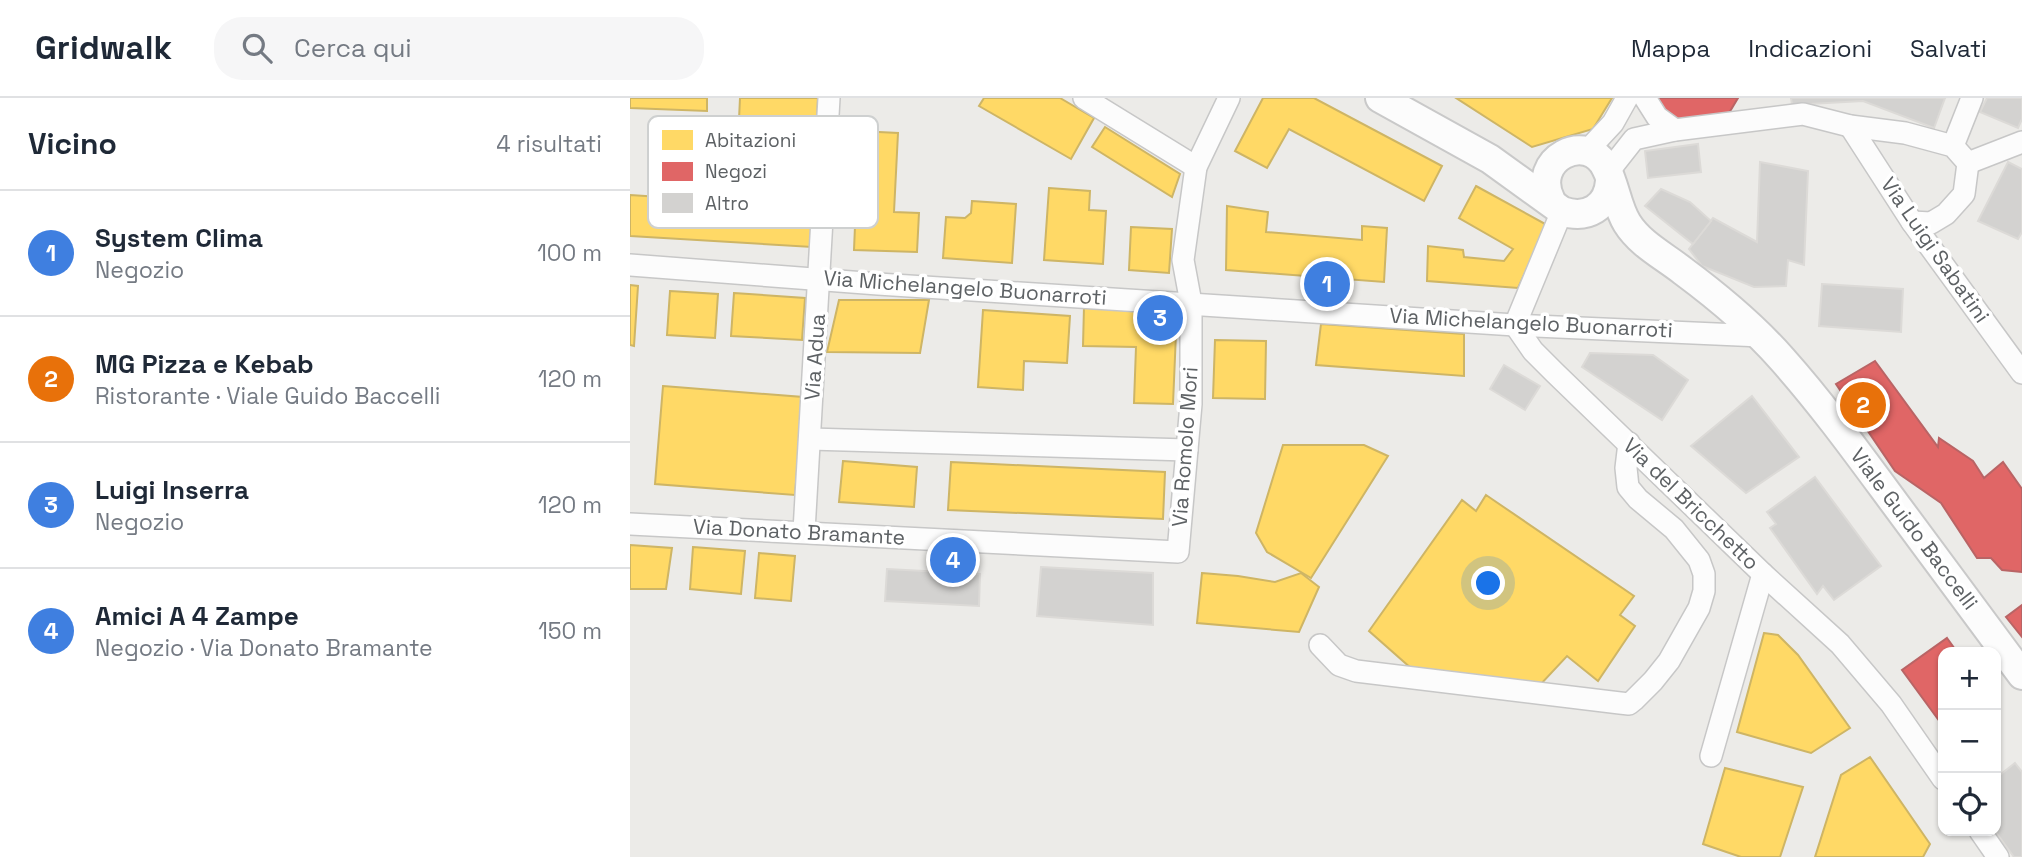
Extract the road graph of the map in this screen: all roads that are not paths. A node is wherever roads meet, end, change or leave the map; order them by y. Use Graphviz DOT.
graph roads {
  1 [pos="829,98"];
  2 [pos="1084,98"];
  3 [pos="1229,98"];
  4 [pos="1380,98"];
  5 [pos="1627,98"];
  6 [pos="1645,98"];
  7 [pos="1972,98"];
  8 [pos="828,116"];
  9 [pos="1850,126"];
  10 [pos="1675,130"];
  11 [pos="2022,142"];
  12 [pos="1953,146"];
  13 [pos="1586,152"];
  14 [pos="1490,159"];
  15 [pos="1553,161"];
  16 [pos="1968,163"];
  17 [pos="1196,167"];
  18 [pos="1609,176"];
  19 [pos="1566,209"];
  20 [pos="1912,222"];
  21 [pos="822,228"];
  22 [pos="1648,246"];
  23 [pos="630,265"];
  24 [pos="820,278"];
  25 [pos="1191,303"];
  26 [pos="1515,325"];
  27 [pos="1761,336"];
  28 [pos="2022,373"];
  29 [pos="810,439"];
  30 [pos="1629,443"];
  31 [pos="1187,450"];
  32 [pos="630,524"];
  33 [pos="804,531"];
  34 [pos="1178,552"];
  35 [pos="1763,575"];
  36 [pos="1320,645"];
  37 [pos="2022,675"];
  38 [pos="1711,756"];
  39 [pos="1939,773"];
  40 [pos="1983,836"];
  41 [pos="1998,857"];
  1 -- 8 [label="street, Via Adua"];
  2 -- 17 [label="street"];
  3 -- 17 [label="street, Via Romolo Mori"];
  4 -- 14 [label="main road, Viale Guido Baccelli"];
  5 -- 13 [label="street"];
  6 -- 10 [label="street"];
  7 -- 12 [label="street"];
  9 -- 10 [label="street"];
  9 -- 12 [label="street"];
  9 -- 20 [label="street, Via Luigi Sabatini"];
  10 -- 18 [label="street"];
  11 -- 16 [label="street"];
  12 -- 16 [label="street"];
  13 -- 15 [label="main road, Viale Guido Baccelli"];
  13 -- 18 [label="main road, Viale Guido Baccelli"];
  14 -- 15 [label="main road, Viale Guido Baccelli"];
  14 -- 19 [label="main road, Viale Guido Baccelli"];
  15 -- 19 [label="main road"];
  16 -- 20 [label="street"];
  17 -- 25 [label="street, Via Romolo Mori"];
  18 -- 19 [label="main road"];
  18 -- 22 [label="main road, Viale Guido Baccelli"];
  19 -- 22 [label="main road, Viale Guido Baccelli"];
  19 -- 26 [label="street"];
  20 -- 28 [label="street, Via Luigi Sabatini"];
  21 -- 24 [label="street, Via Adua"];
  22 -- 27 [label="main road, Viale Guido Baccelli"];
  23 -- 24 [label="street, Via Michelangelo Buonarroti"];
  24 -- 25 [label="street, Via Michelangelo Buonarroti"];
  24 -- 29 [label="street, Via Adua"];
  25 -- 26 [label="street, Via Michelangelo Buonarroti"];
  25 -- 31 [label="street, Via Romolo Mori"];
  26 -- 27 [label="street, Via Michelangelo Buonarroti"];
  26 -- 30 [label="street, Via del Bricchetto"];
  27 -- 37 [label="main road, Viale Guido Baccelli"];
  29 -- 31 [label="street"];
  29 -- 33 [label="street, Via Adua"];
  30 -- 35 [label="street, Via del Bricchetto"];
  30 -- 36 [label="street"];
  31 -- 34 [label="street, Via Romolo Mori"];
  32 -- 33 [label="street, Via Donato Bramante"];
  33 -- 34 [label="street, Via Donato Bramante"];
  35 -- 38 [label="street"];
  35 -- 39 [label="street, Via del Bricchetto"];
  40 -- 41 [label="street"];
}
